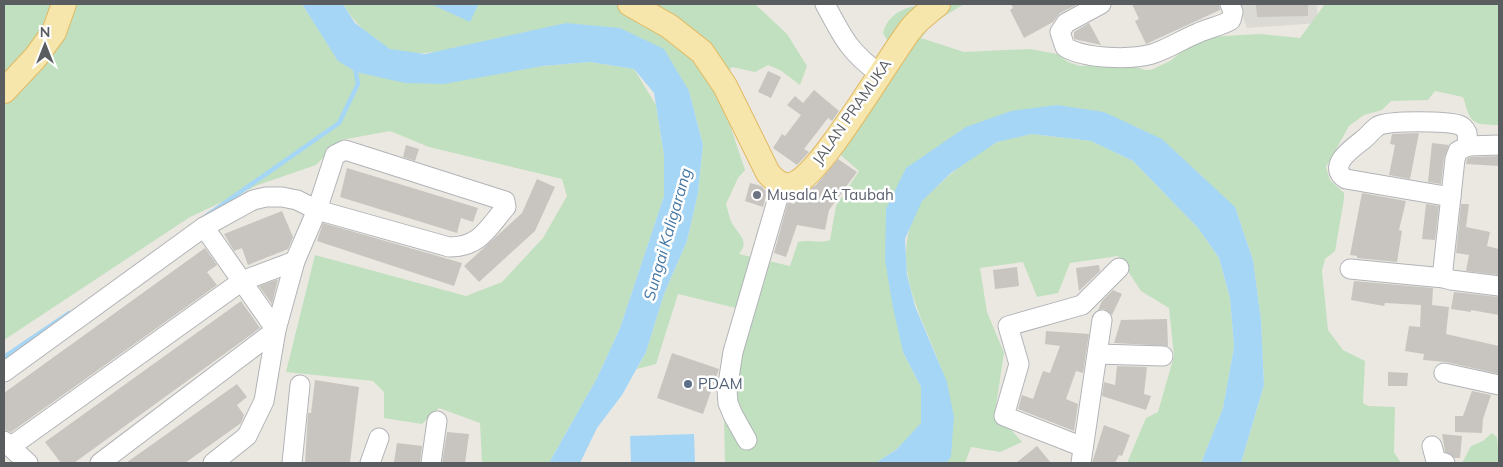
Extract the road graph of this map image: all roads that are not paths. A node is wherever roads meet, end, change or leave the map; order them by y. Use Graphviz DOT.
graph roads {
  1 [pos="64,4"];
  2 [pos="630,4"];
  3 [pos="825,4"];
  4 [pos="938,4"];
  5 [pos="1101,4"];
  6 [pos="1230,4"];
  7 [pos="880,74"];
  8 [pos="4,91"];
  9 [pos="1499,144"];
  10 [pos="1468,146"];
  11 [pos="782,184"];
  12 [pos="1451,197"];
  13 [pos="318,210"];
  14 [pos="204,227"];
  15 [pos="295,261"];
  16 [pos="1119,268"];
  17 [pos="1350,269"];
  18 [pos="1444,278"];
  19 [pos="242,281"];
  20 [pos="1499,286"];
  21 [pos="1102,320"];
  22 [pos="276,330"];
  23 [pos="1098,354"];
  24 [pos="1163,356"];
  25 [pos="4,372"];
  26 [pos="1444,374"];
  27 [pos="300,385"];
  28 [pos="1499,385"];
  29 [pos="437,421"];
  30 [pos="379,438"];
  31 [pos="747,440"];
  32 [pos="7,444"];
  33 [pos="1432,446"];
  34 [pos="1082,455"];
  35 [pos="290,460"];
  36 [pos="28,463"];
  37 [pos="100,463"];
  38 [pos="213,463"];
  39 [pos="370,463"];
  40 [pos="431,463"];
  41 [pos="1445,463"];
  1 -- 8 [label="main road"];
  2 -- 11 [label="main road"];
  3 -- 7 [label="street"];
  4 -- 7 [label="main road, JALAN PRAMUKA"];
  5 -- 6 [label="street"];
  7 -- 11 [label="main road, JALAN PRAMUKA"];
  9 -- 10 [label="street"];
  10 -- 12 [label="street"];
  10 -- 12 [label="street"];
  11 -- 31 [label="street"];
  12 -- 18 [label="street"];
  13 -- 13 [label="street"];
  13 -- 14 [label="street"];
  13 -- 15 [label="street"];
  14 -- 19 [label="street"];
  14 -- 25 [label="street"];
  15 -- 19 [label="street"];
  15 -- 22 [label="street"];
  16 -- 34 [label="street"];
  17 -- 18 [label="street"];
  18 -- 20 [label="street"];
  19 -- 22 [label="street"];
  19 -- 32 [label="street"];
  21 -- 23 [label="street"];
  22 -- 37 [label="street"];
  22 -- 38 [label="street"];
  23 -- 24 [label="street"];
  23 -- 34 [label="street"];
  26 -- 28 [label="street"];
  27 -- 35 [label="street"];
  29 -- 40 [label="street"];
  30 -- 39 [label="street"];
  32 -- 36 [label="street"];
  33 -- 41 [label="street"];
}
